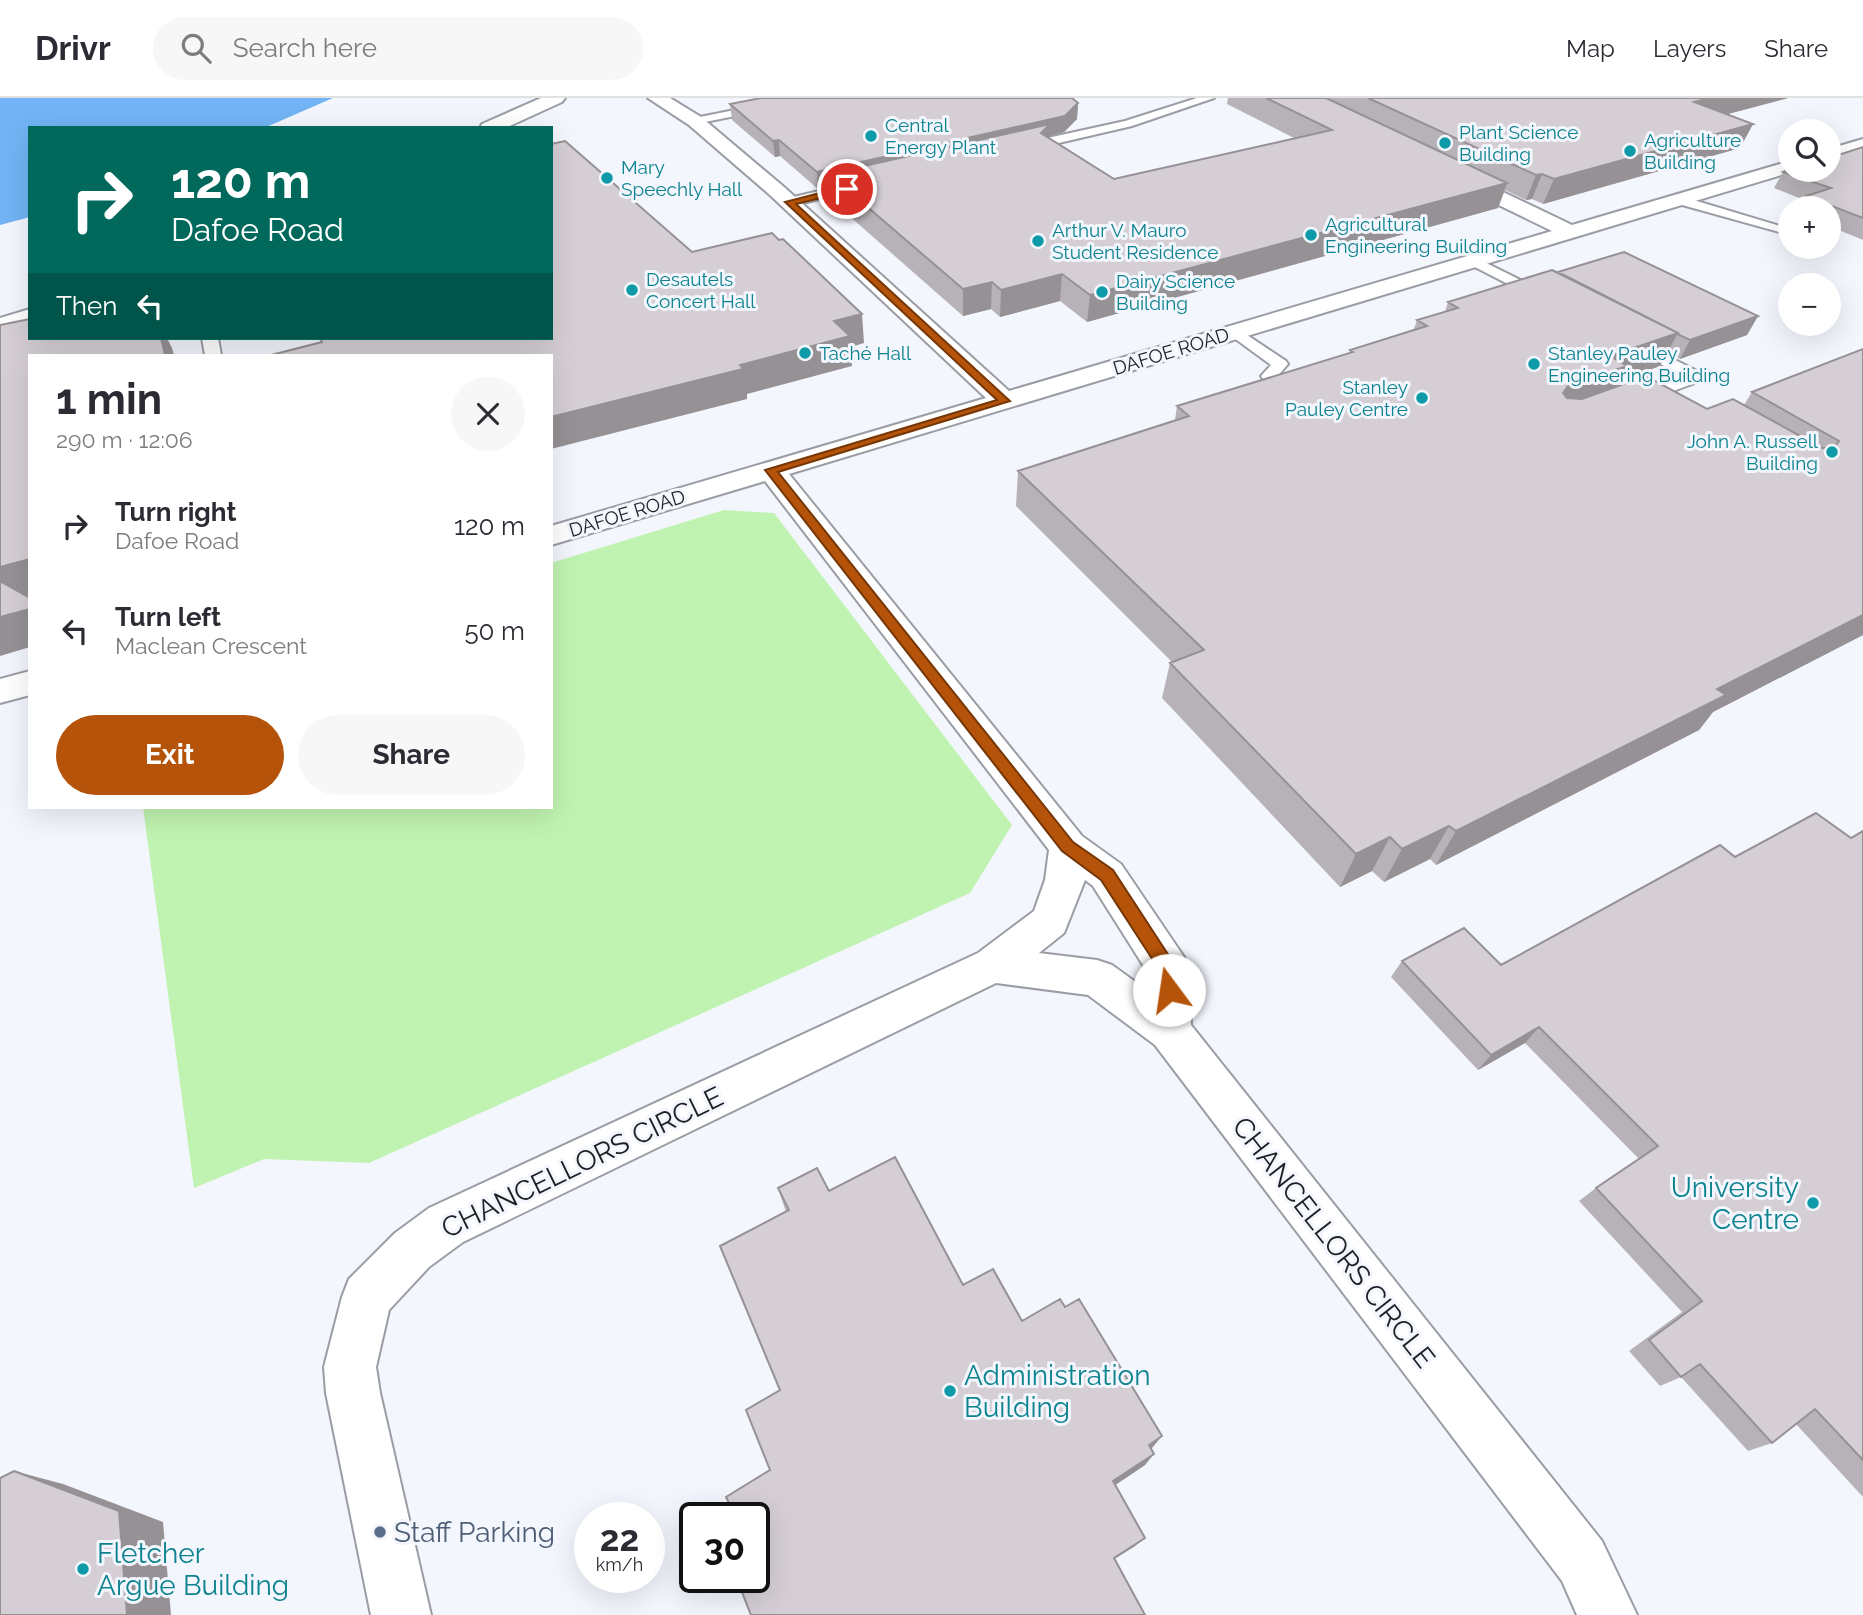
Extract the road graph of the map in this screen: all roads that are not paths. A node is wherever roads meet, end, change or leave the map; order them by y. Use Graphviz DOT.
graph roads {
  1 [pos="556,98"];
  2 [pos="657,98"];
  3 [pos="811,98"];
  4 [pos="1208,98"];
  5 [pos="787,100"];
  6 [pos="695,121"];
  7 [pos="493,126"];
  8 [pos="1863,145"];
  9 [pos="1010,150"];
  10 [pos="1841,151"];
  11 [pos="1440,169"];
  12 [pos="1778,171"];
  13 [pos="874,182"];
  14 [pos="1680,200"];
  15 [pos="790,202"];
  16 [pos="1778,229"];
  17 [pos="1570,232"];
  18 [pos="1474,261"];
  19 [pos="1563,307"];
  20 [pos="28,317"];
  21 [pos="0,326"];
  22 [pos="1235,332"];
  23 [pos="1624,339"];
  24 [pos="1269,376"];
  25 [pos="1004,401"];
  26 [pos="1689,412"];
  27 [pos="771,470"];
  28 [pos="553,535"];
  29 [pos="28,684"];
  30 [pos="0,691"];
  31 [pos="28,700"];
  32 [pos="0,707"];
  33 [pos="1068,846"];
  34 [pos="993,965"];
  35 [pos="1170,1031"];
  36 [pos="401,1615"];
  37 [pos="1607,1615"];
  1 -- 7 [label="street"];
  2 -- 6 [label="street"];
  3 -- 5 [label="lane"];
  4 -- 9 [label="lane"];
  5 -- 6 [label="lane"];
  6 -- 15 [label="street"];
  8 -- 10 [label="street"];
  11 -- 17 [label="street"];
  12 -- 14 [label="street, DAFOE ROAD"];
  13 -- 15 [label="lane"];
  14 -- 16 [label="lane"];
  14 -- 17 [label="street, DAFOE ROAD"];
  15 -- 25 [label="street"];
  17 -- 18 [label="street, DAFOE ROAD"];
  18 -- 19 [label="lane"];
  18 -- 22 [label="street, DAFOE ROAD"];
  20 -- 21 [label="street"];
  22 -- 24 [label="lane"];
  22 -- 25 [label="street, DAFOE ROAD"];
  23 -- 26 [label="lane"];
  25 -- 27 [label="street, DAFOE ROAD"];
  27 -- 28 [label="street, DAFOE ROAD"];
  27 -- 33 [label="street"];
  29 -- 30 [label="street"];
  31 -- 32 [label="street"];
  33 -- 34 [label="street, CHANCELLORS CIRCLE"];
  33 -- 35 [label="street"];
  34 -- 35 [label="street, CHANCELLORS CIRCLE"];
  34 -- 36 [label="street, CHANCELLORS CIRCLE"];
  35 -- 37 [label="street, CHANCELLORS CIRCLE"];
}
